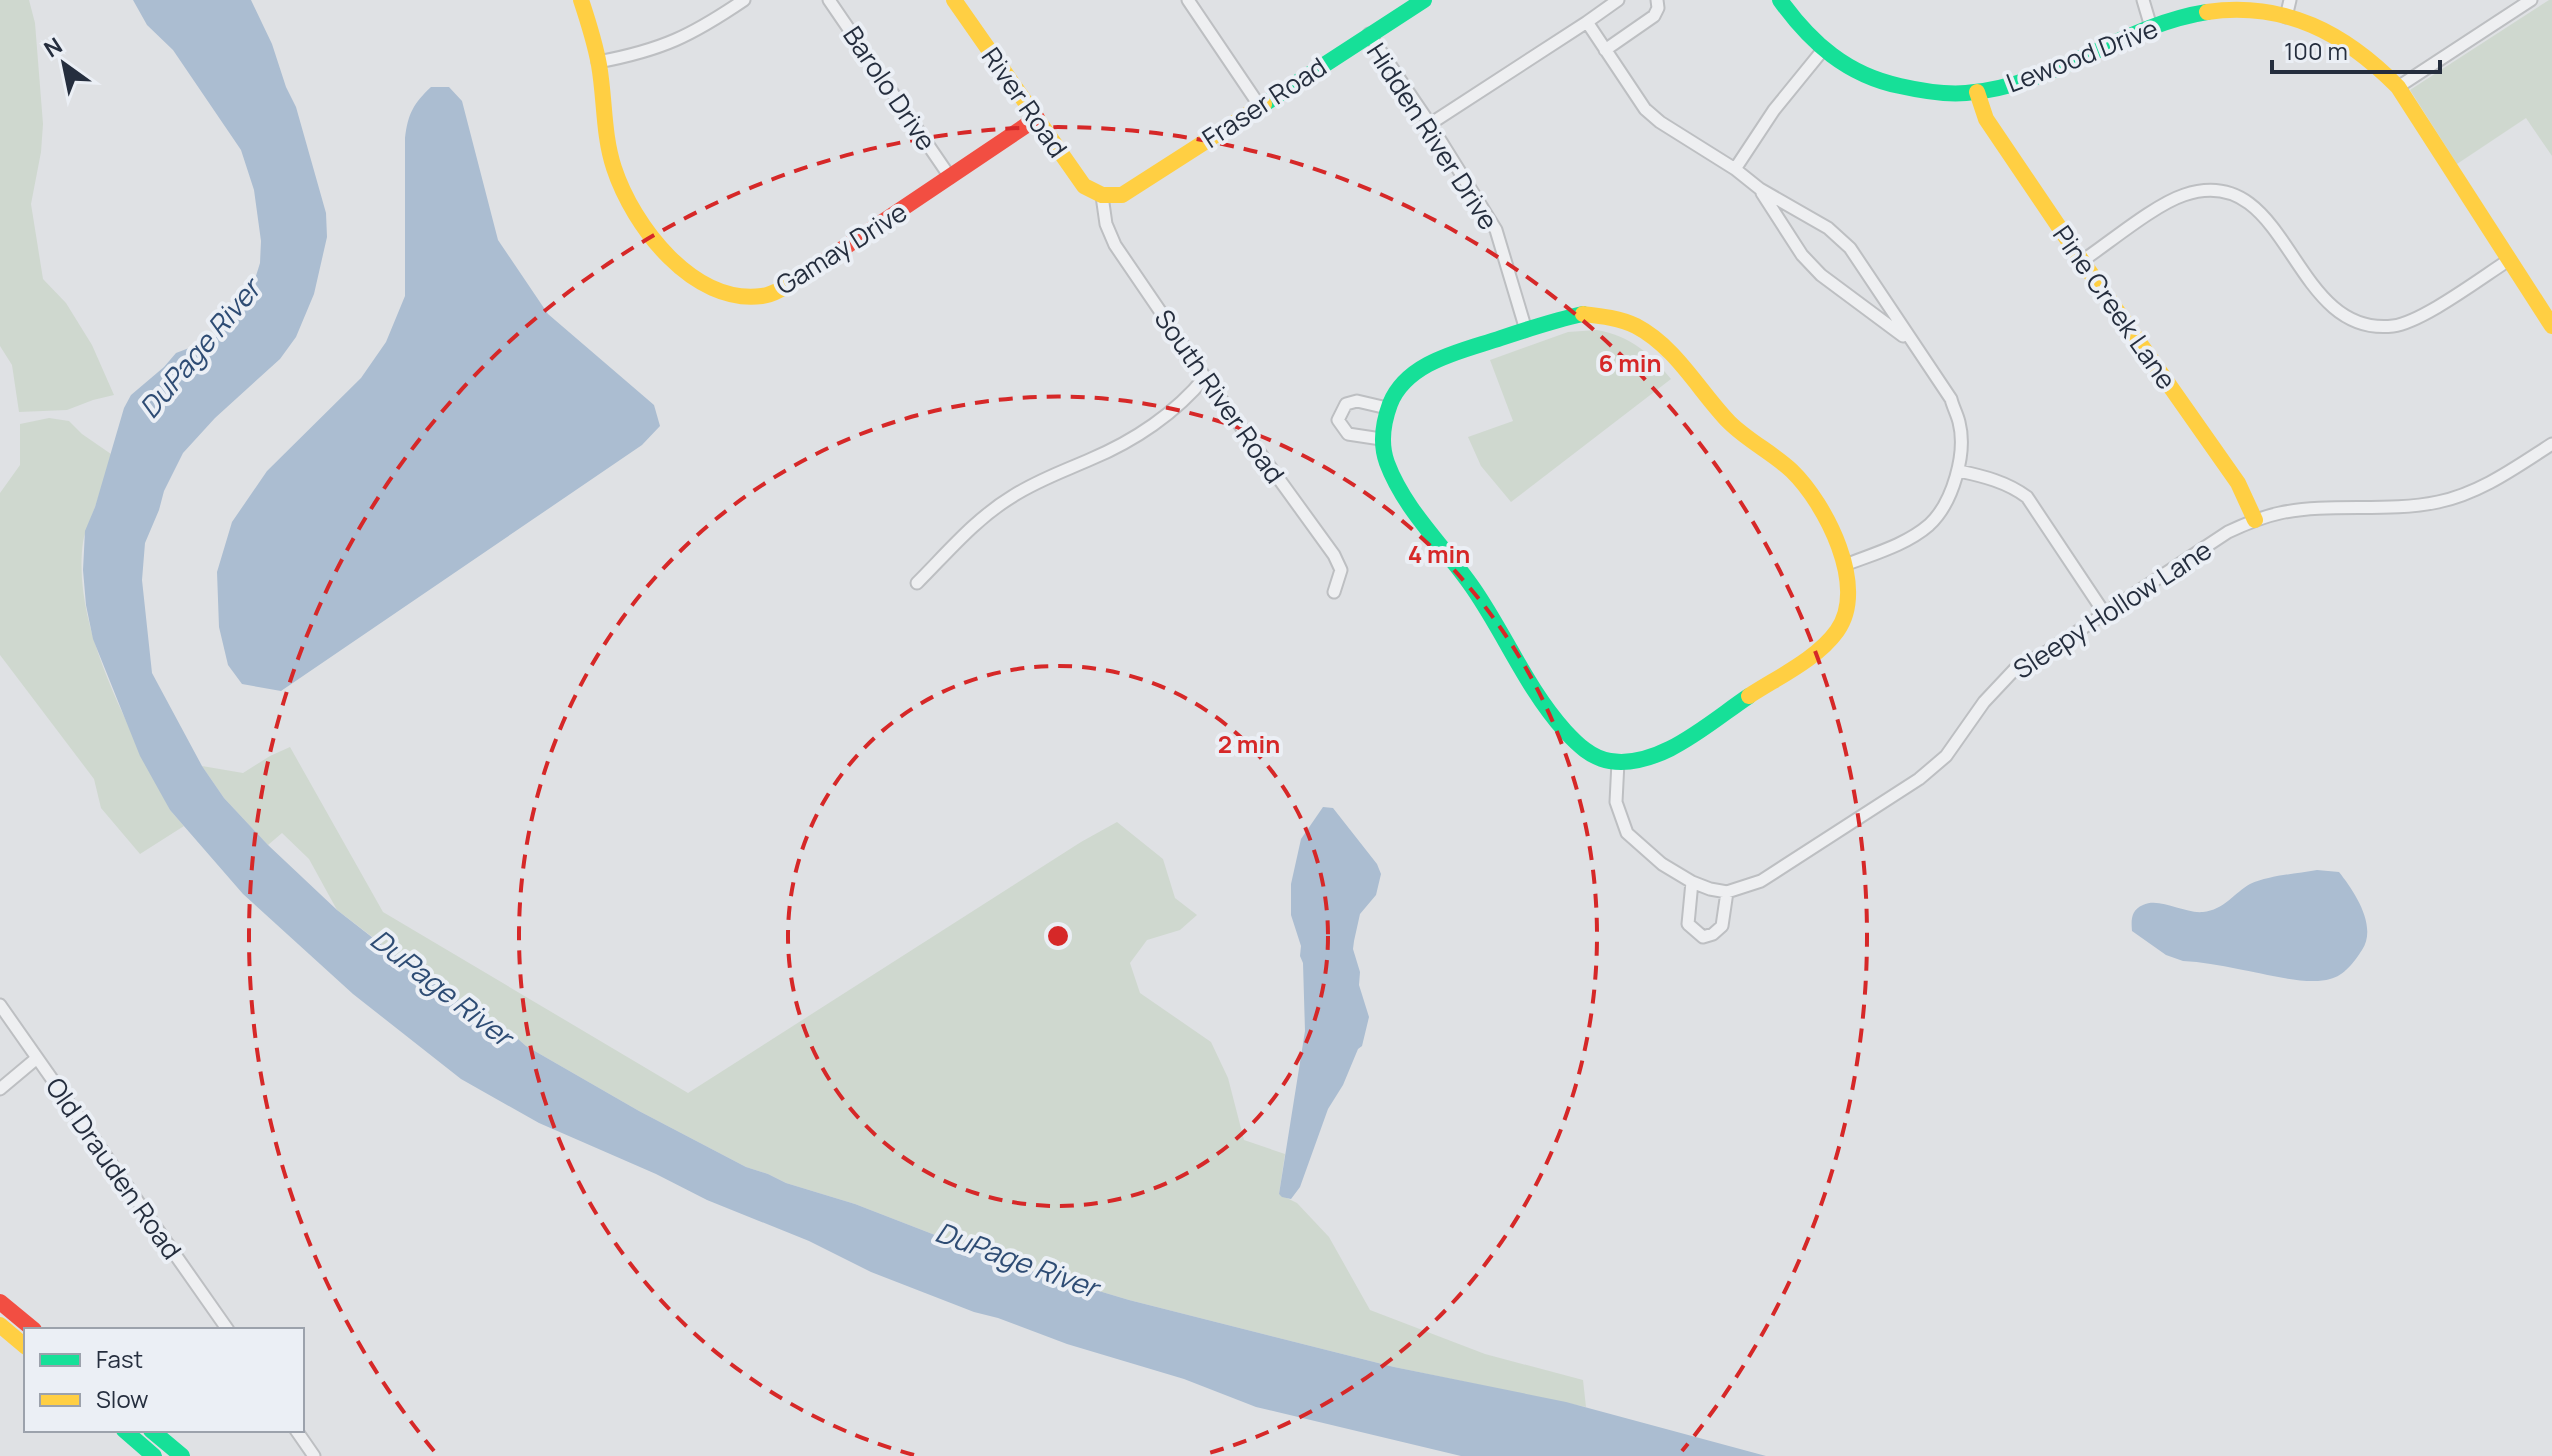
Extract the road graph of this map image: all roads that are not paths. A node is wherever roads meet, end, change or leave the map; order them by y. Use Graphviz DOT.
graph roads {
  1 [pos="581,0"];
  2 [pos="744,0"];
  3 [pos="829,0"];
  4 [pos="954,0"];
  5 [pos="1188,0"];
  6 [pos="1424,0"];
  7 [pos="1618,0"];
  8 [pos="1657,0"];
  9 [pos="1780,0"];
  10 [pos="2143,0"];
  11 [pos="2531,0"];
  12 [pos="2288,8"];
  13 [pos="1587,22"];
  14 [pos="2151,27"];
  15 [pos="1369,34"];
  16 [pos="1605,50"];
  17 [pos="1822,51"];
  18 [pos="598,62"];
  19 [pos="2398,87"];
  20 [pos="1977,92"];
  21 [pos="1259,105"];
  22 [pos="1037,118"];
  23 [pos="1430,124"];
  24 [pos="1735,169"];
  25 [pos="950,177"];
  26 [pos="1760,189"];
  27 [pos="1102,196"];
  28 [pos="2509,260"];
  29 [pos="2082,261"];
  30 [pos="2552,326"];
  31 [pos="1526,330"];
  32 [pos="1910,341"];
  33 [pos="1205,377"];
  34 [pos="1387,408"];
  35 [pos="1381,439"];
  36 [pos="2552,444"];
  37 [pos="1959,471"];
  38 [pos="2255,520"];
  39 [pos="1845,565"];
  40 [pos="917,583"];
  41 [pos="1334,592"];
  42 [pos="2105,614"];
  43 [pos="1618,762"];
  44 [pos="1692,882"];
  45 [pos="1727,892"];
  46 [pos="0,1005"];
  47 [pos="37,1058"];
  48 [pos="0,1089"];
  49 [pos="0,1302"];
  50 [pos="0,1325"];
  51 [pos="32,1328"];
  52 [pos="227,1328"];
  53 [pos="24,1345"];
  54 [pos="126,1432"];
  55 [pos="153,1432"];
  56 [pos="297,1432"];
  57 [pos="154,1456"];
  58 [pos="182,1456"];
  59 [pos="314,1456"];
  1 -- 18 [label="street, Gamay Drive"];
  2 -- 18 [label="street"];
  3 -- 25 [label="street, Barolo Drive"];
  4 -- 22 [label="street, River Road"];
  5 -- 21 [label="street"];
  6 -- 15 [label="street, Fraser Road"];
  7 -- 13 [label="street"];
  8 -- 16 [label="street"];
  9 -- 17 [label="street, Lewood Drive"];
  10 -- 14 [label="street"];
  11 -- 19 [label="street"];
  12 -- 14 [label="street, Lewood Drive"];
  12 -- 19 [label="street, Lewood Drive"];
  13 -- 16 [label="street"];
  13 -- 23 [label="street"];
  14 -- 20 [label="street, Lewood Drive"];
  15 -- 21 [label="street, Fraser Road"];
  15 -- 23 [label="street, Hidden River Drive"];
  16 -- 24 [label="street"];
  17 -- 20 [label="street, Lewood Drive"];
  17 -- 24 [label="street"];
  18 -- 25 [label="street, Gamay Drive"];
  19 -- 28 [label="street, Lewood Drive"];
  20 -- 29 [label="street, Pine Creek Lane"];
  21 -- 27 [label="street, Fraser Road"];
  22 -- 25 [label="street, Gamay Drive"];
  22 -- 27 [label="street, River Road"];
  23 -- 31 [label="street, Hidden River Drive"];
  24 -- 26 [label="street"];
  26 -- 32 [label="street"];
  26 -- 32 [label="street"];
  27 -- 33 [label="street, South River Road"];
  28 -- 29 [label="street"];
  28 -- 30 [label="street, Lewood Drive"];
  29 -- 38 [label="street, Pine Creek Lane"];
  31 -- 34 [label="street"];
  31 -- 39 [label="street"];
  32 -- 37 [label="street"];
  33 -- 40 [label="street"];
  33 -- 41 [label="street, South River Road"];
  34 -- 35 [label="street"];
  34 -- 35 [label="street"];
  35 -- 43 [label="street"];
  36 -- 38 [label="street, Sleepy Hollow Lane"];
  37 -- 39 [label="street"];
  37 -- 42 [label="street"];
  38 -- 42 [label="street, Sleepy Hollow Lane"];
  39 -- 43 [label="street"];
  42 -- 45 [label="street, Sleepy Hollow Lane"];
  43 -- 44 [label="street"];
  44 -- 45 [label="street"];
  44 -- 45 [label="street"];
  46 -- 47 [label="street, Old Drauden Road"];
  47 -- 48 [label="street"];
  47 -- 52 [label="street, Old Drauden Road"];
  49 -- 51 [label="street"];
  50 -- 53 [label="street"];
  54 -- 57 [label="street"];
  55 -- 58 [label="street"];
  56 -- 59 [label="street"];
}
